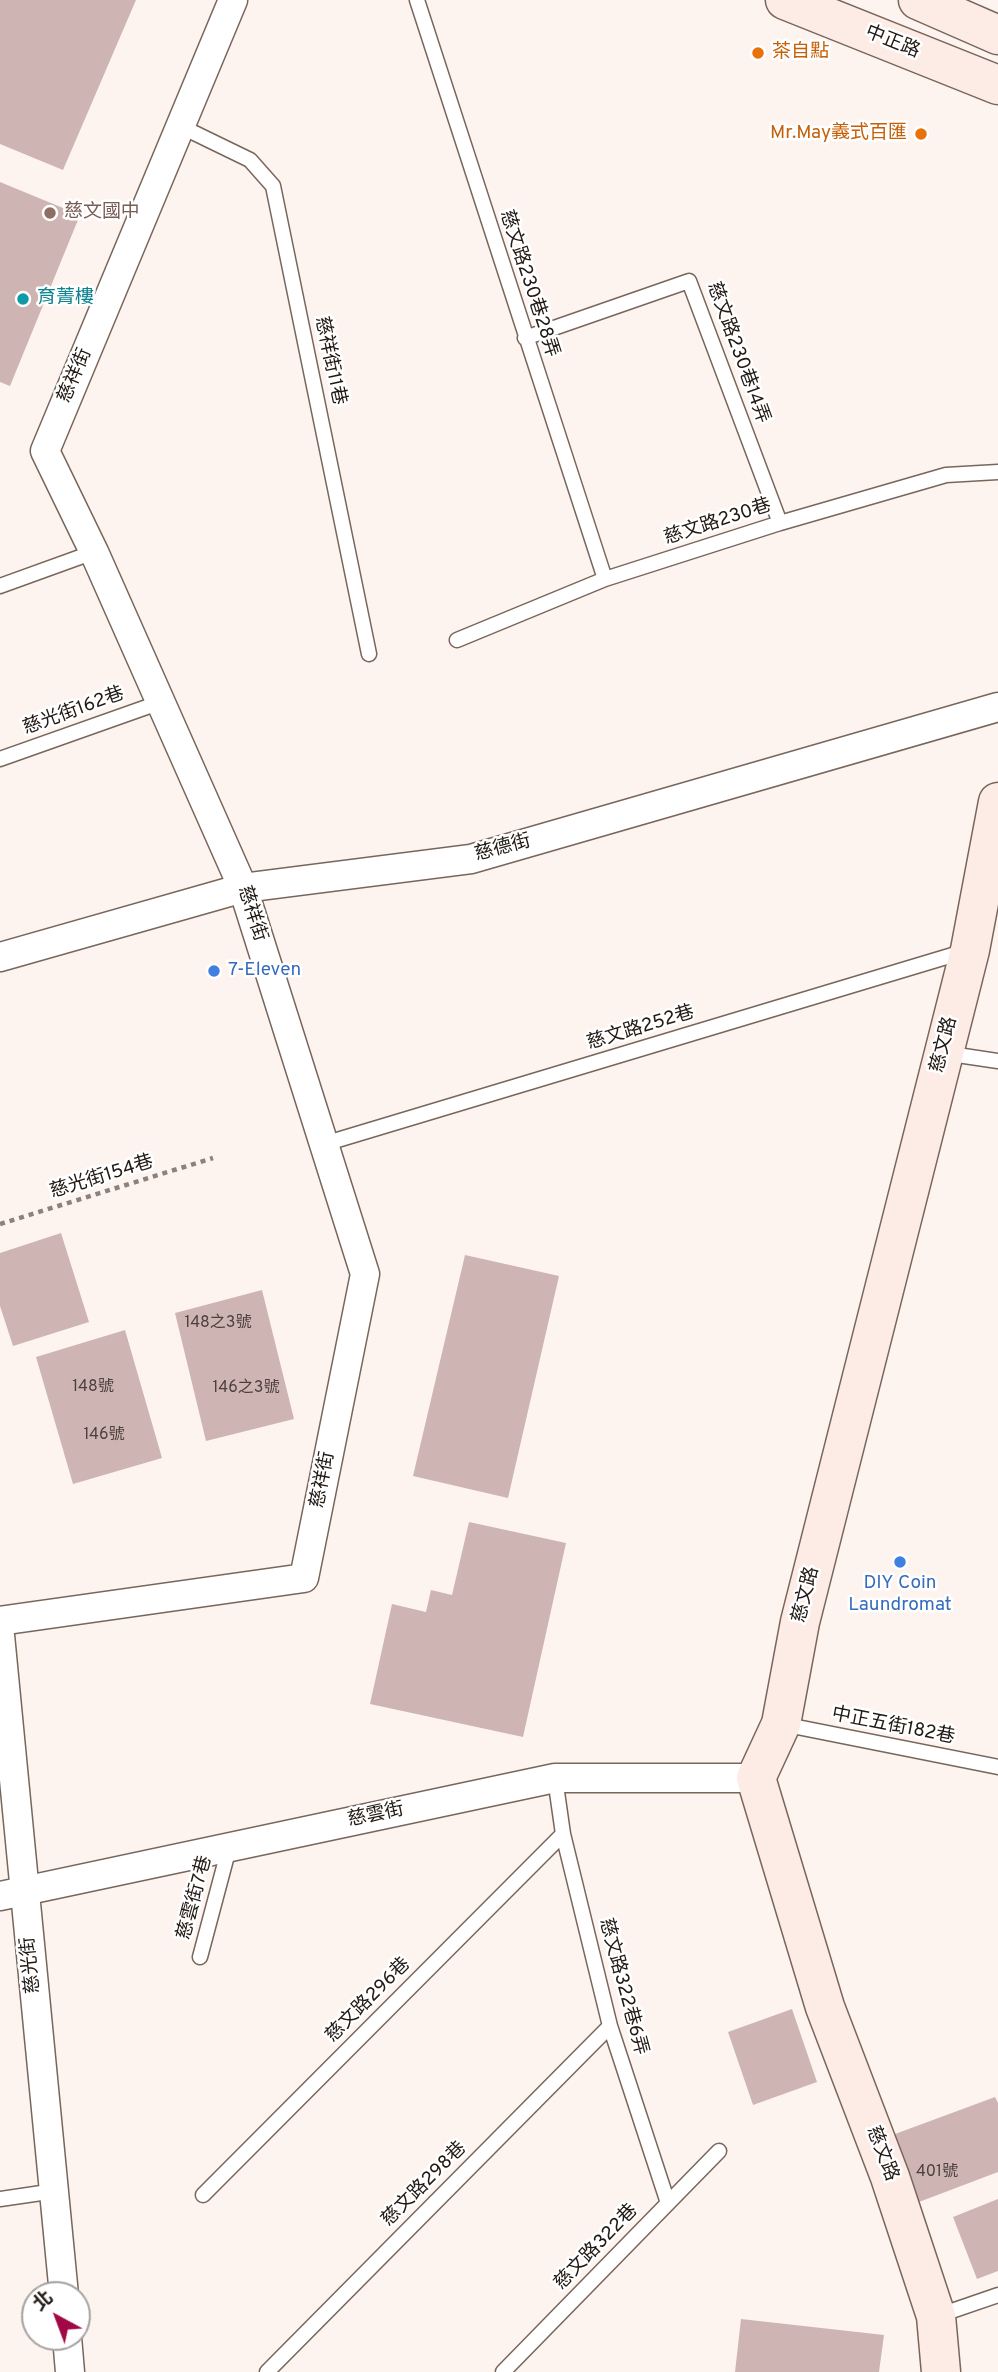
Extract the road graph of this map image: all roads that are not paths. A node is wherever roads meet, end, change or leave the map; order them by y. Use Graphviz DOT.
graph roads {
  1 [pos="233,0"];
  2 [pos="417,0"];
  3 [pos="785,0"];
  4 [pos="918,0"];
  5 [pos="998,35"];
  6 [pos="998,85"];
  7 [pos="180,126"];
  8 [pos="525,338"];
  9 [pos="998,472"];
  10 [pos="780,523"];
  11 [pos="94,552"];
  12 [pos="605,579"];
  13 [pos="0,586"];
  14 [pos="457,640"];
  15 [pos="369,654"];
  16 [pos="160,702"];
  17 [pos="998,708"];
  18 [pos="0,759"];
  19 [pos="998,802"];
  20 [pos="243,888"];
  21 [pos="970,950"];
  22 [pos="0,957"];
  23 [pos="943,1053"];
  24 [pos="998,1061"];
  25 [pos="324,1144"];
  26 [pos="0,1621"];
  27 [pos="0,1635"];
  28 [pos="781,1724"];
  29 [pos="998,1768"];
  30 [pos="555,1778"];
  31 [pos="756,1778"];
  32 [pos="563,1834"];
  33 [pos="229,1848"];
  34 [pos="12,1893"];
  35 [pos="200,1958"];
  36 [pos="610,2026"];
  37 [pos="719,2151"];
  38 [pos="55,2191"];
  39 [pos="203,2195"];
  40 [pos="0,2199"];
  41 [pos="668,2203"];
  42 [pos="63,2281"];
  43 [pos="998,2295"];
  44 [pos="936,2316"];
  45 [pos="69,2351"];
  46 [pos="71,2372"];
  47 [pos="267,2372"];
  48 [pos="503,2372"];
  49 [pos="941,2372"];
  1 -- 7 [label="street, 慈祥街"];
  2 -- 8 [label="lane, 慈文路230巷28弄"];
  3 -- 6 [label="street, 中正路"];
  4 -- 5 [label="street"];
  7 -- 11 [label="street, 慈祥街"];
  7 -- 15 [label="lane, 慈祥街11巷"];
  8 -- 10 [label="lane, 慈文路230巷14弄"];
  8 -- 12 [label="lane, 慈文路230巷28弄"];
  9 -- 10 [label="lane, 慈文路230巷"];
  10 -- 12 [label="lane, 慈文路230巷"];
  11 -- 13 [label="lane"];
  11 -- 16 [label="street, 慈祥街"];
  12 -- 14 [label="lane, 慈文路230巷"];
  16 -- 18 [label="lane, 慈光街162巷"];
  16 -- 20 [label="street, 慈祥街"];
  17 -- 20 [label="street, 慈德街"];
  19 -- 21 [label="street, 慈文路"];
  20 -- 22 [label="street, 慈德街"];
  20 -- 25 [label="street, 慈祥街"];
  21 -- 23 [label="street, 慈文路"];
  21 -- 25 [label="lane, 慈文路252巷"];
  23 -- 24 [label="lane"];
  23 -- 28 [label="street, 慈文路"];
  25 -- 26 [label="street, 慈祥街"];
  27 -- 34 [label="street, 慈光街"];
  28 -- 29 [label="lane, 中正五街182巷"];
  28 -- 31 [label="street, 慈文路"];
  30 -- 31 [label="street, 慈雲街"];
  30 -- 32 [label="lane, 慈文路322巷6弄"];
  30 -- 33 [label="street, 慈雲街"];
  31 -- 44 [label="street, 慈文路"];
  32 -- 36 [label="lane, 慈文路322巷6弄"];
  32 -- 39 [label="lane, 慈文路296巷"];
  33 -- 34 [label="street, 慈雲街"];
  33 -- 35 [label="lane, 慈雲街7巷"];
  34 -- 38 [label="street, 慈光街"];
  36 -- 41 [label="lane, 慈文路322巷6弄"];
  36 -- 47 [label="lane, 慈文路298巷"];
  37 -- 41 [label="lane, 慈文路322巷"];
  38 -- 40 [label="lane"];
  38 -- 42 [label="street, 慈光街"];
  41 -- 48 [label="lane, 慈文路322巷"];
  43 -- 44 [label="lane"];
  44 -- 49 [label="street, 慈文路"];
  45 -- 46 [label="street"];
}
